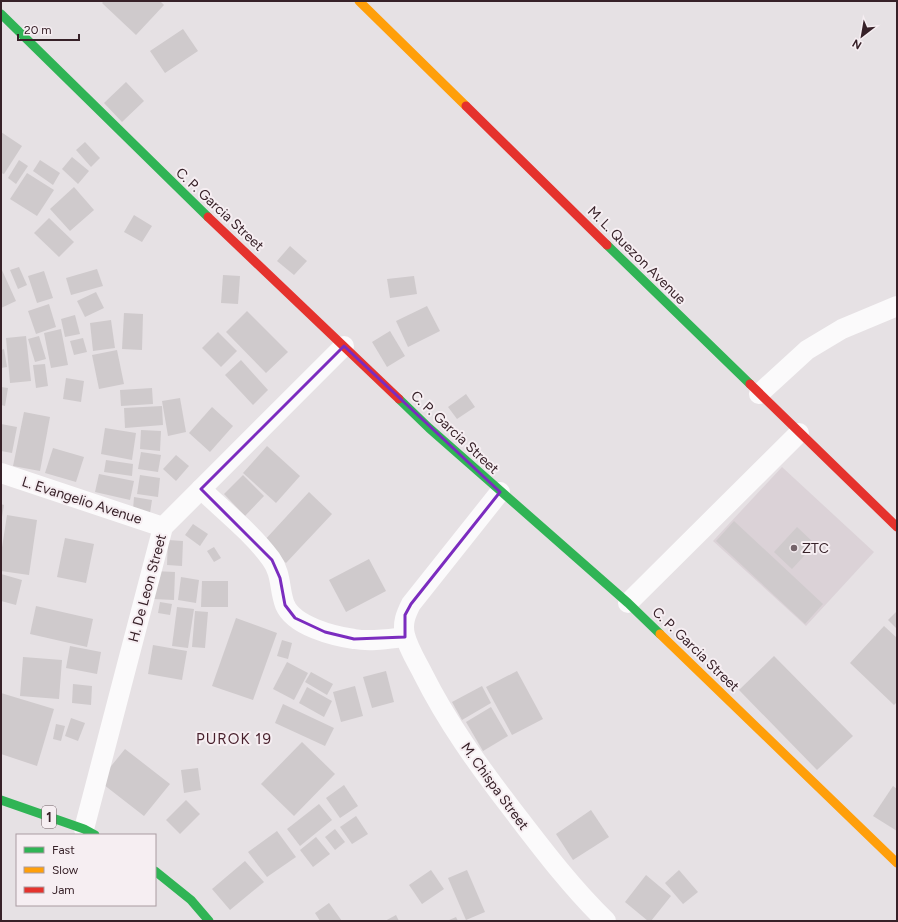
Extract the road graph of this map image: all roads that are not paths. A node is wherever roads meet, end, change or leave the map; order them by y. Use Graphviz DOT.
graph roads {
  1 [pos="359,1"];
  2 [pos="1,14"];
  3 [pos="897,306"];
  4 [pos="344,346"];
  5 [pos="759,394"];
  6 [pos="799,433"];
  7 [pos="1,473"];
  8 [pos="201,489"];
  9 [pos="500,492"];
  10 [pos="163,527"];
  11 [pos="897,527"];
  12 [pos="628,602"];
  13 [pos="405,637"];
  14 [pos="1,800"];
  15 [pos="90,832"];
  16 [pos="897,863"];
  17 [pos="156,872"];
  18 [pos="209,921"];
  19 [pos="606,921"];
  1 -- 5 [label="main road, M. L. Quezon Avenue"];
  2 -- 4 [label="main road, C. P. Garcia Street"];
  3 -- 5 [label="street"];
  4 -- 8 [label="street, H. De Leon Street"];
  4 -- 9 [label="main road, C. P. Garcia Street"];
  5 -- 6 [label="main road, M. L. Quezon Avenue"];
  6 -- 11 [label="main road, M. L. Quezon Avenue"];
  6 -- 12 [label="street"];
  7 -- 10 [label="street, L. Evangelio Avenue"];
  8 -- 10 [label="street, H. De Leon Street"];
  8 -- 13 [label="street"];
  9 -- 12 [label="main road, C. P. Garcia Street"];
  9 -- 13 [label="street"];
  10 -- 15 [label="street, H. De Leon Street"];
  12 -- 16 [label="main road, C. P. Garcia Street"];
  13 -- 19 [label="street, M. Chispa Street"];
  14 -- 15 [label="main road, 1"];
  17 -- 18 [label="main road"];
}
